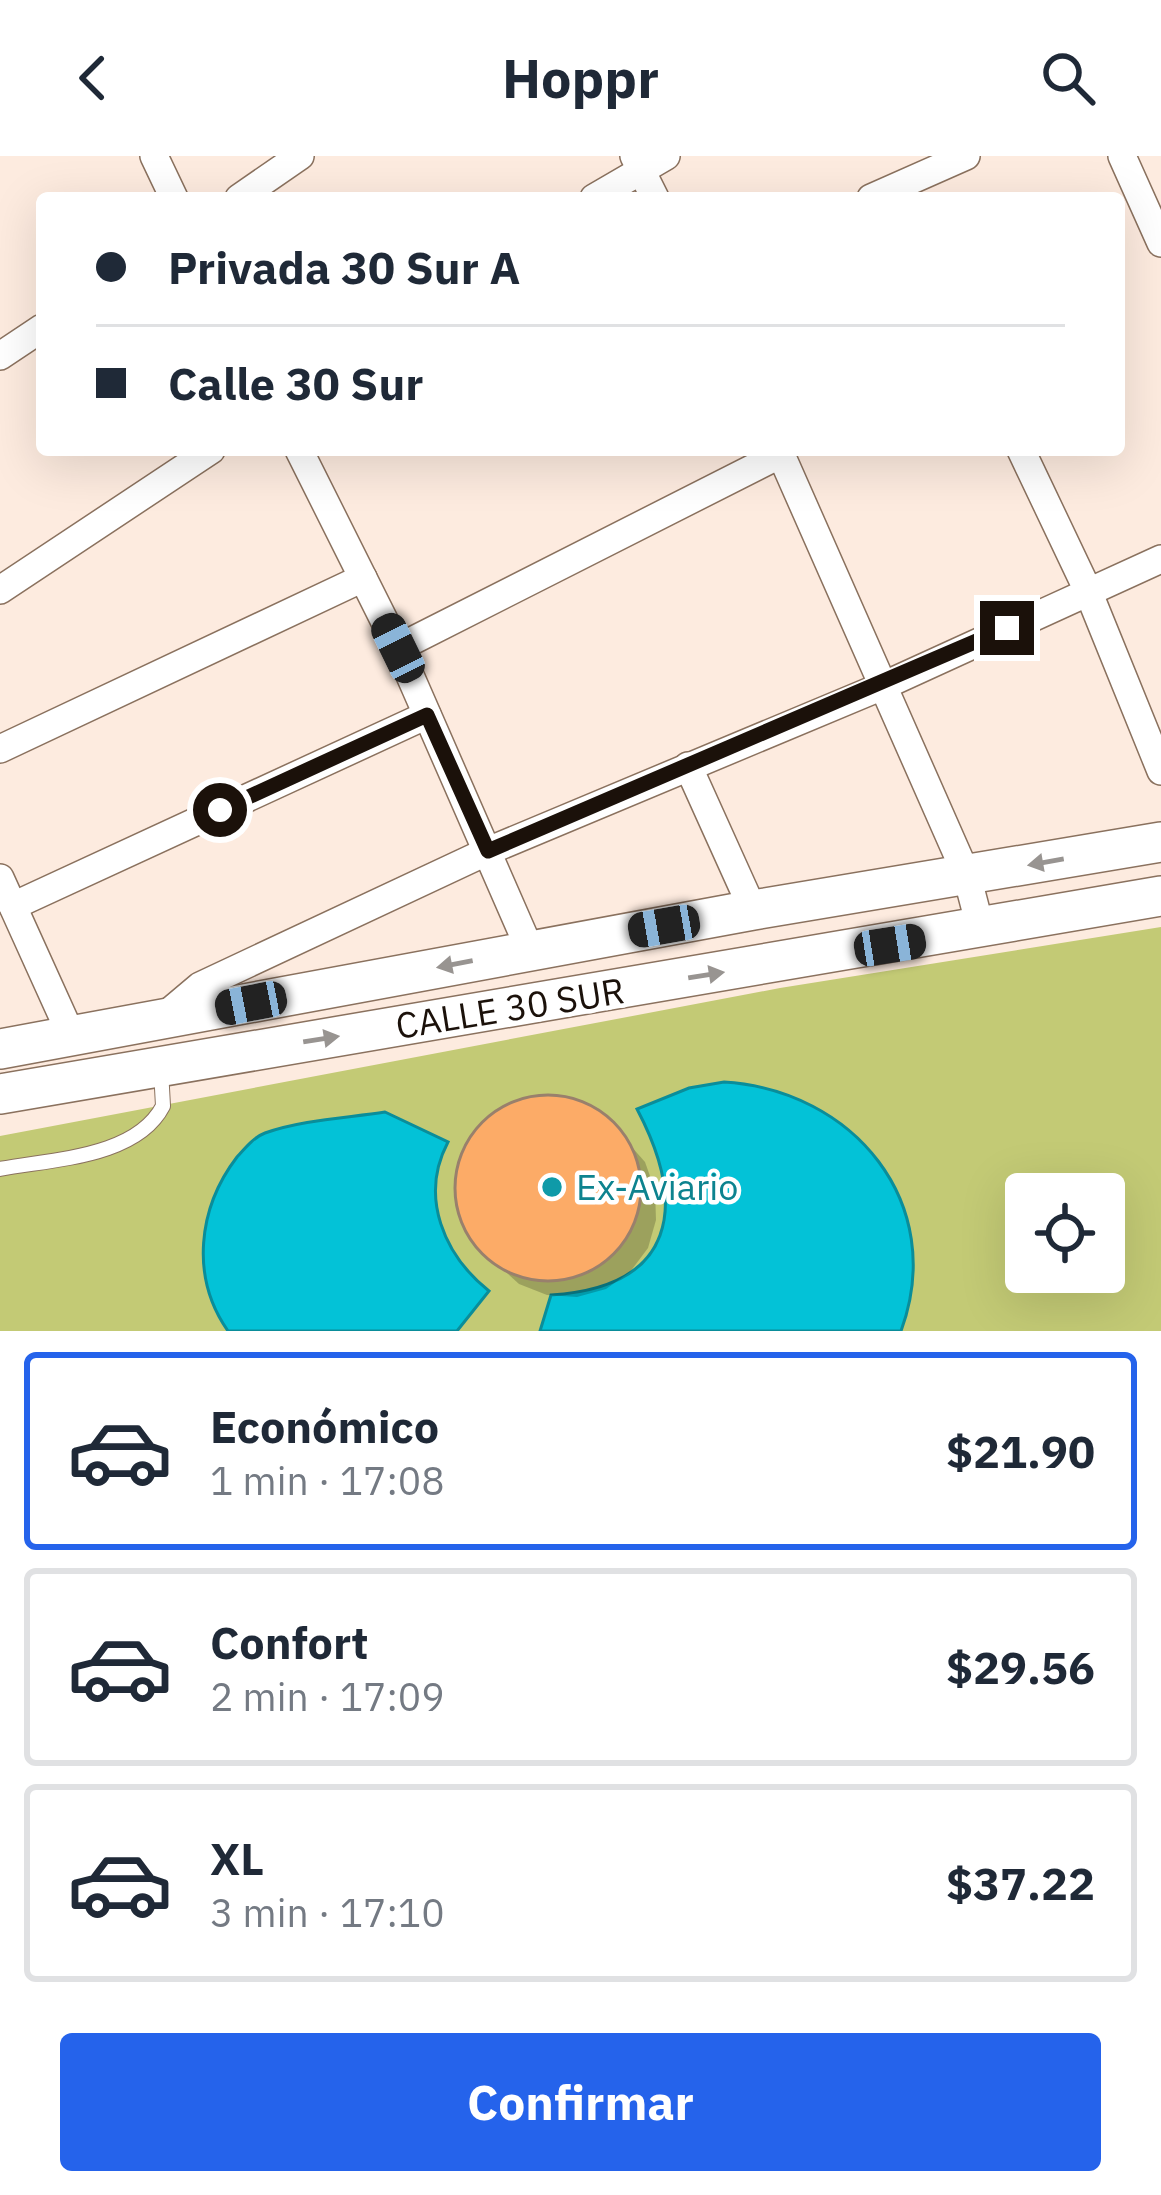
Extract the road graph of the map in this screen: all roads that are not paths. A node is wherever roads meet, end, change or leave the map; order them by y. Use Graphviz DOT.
graph roads {
  1 [pos="154,156"];
  2 [pos="300,156"];
  3 [pos="966,156"];
  4 [pos="1122,156"];
  5 [pos="646,160"];
  6 [pos="172,192"];
  7 [pos="248,192"];
  8 [pos="602,192"];
  9 [pos="654,192"];
  10 [pos="885,192"];
  11 [pos="1161,243"];
  12 [pos="36,332"];
  13 [pos="0,356"];
  14 [pos="202,456"];
  15 [pos="302,456"];
  16 [pos="772,456"];
  17 [pos="782,456"];
  18 [pos="1024,456"];
  19 [pos="1161,559"];
  20 [pos="363,578"];
  21 [pos="0,590"];
  22 [pos="1088,590"];
  23 [pos="398,648"];
  24 [pos="885,685"];
  25 [pos="427,715"];
  26 [pos="0,749"];
  27 [pos="688,766"];
  28 [pos="1161,771"];
  29 [pos="1161,842"];
  30 [pos="488,851"];
  31 [pos="967,876"];
  32 [pos="0,878"];
  33 [pos="1161,896"];
  34 [pos="13,906"];
  35 [pos="753,910"];
  36 [pos="981,930"];
  37 [pos="530,950"];
  38 [pos="159,1021"];
  39 [pos="72,1036"];
  40 [pos="0,1049"];
  41 [pos="160,1065"];
  42 [pos="0,1094"];
  43 [pos="0,1169"];
  1 -- 6 [label="street"];
  2 -- 7 [label="street"];
  3 -- 10 [label="street"];
  4 -- 11 [label="street"];
  5 -- 8 [label="street"];
  5 -- 9 [label="street"];
  12 -- 13 [label="street"];
  14 -- 21 [label="street"];
  15 -- 20 [label="street"];
  16 -- 23 [label="street"];
  17 -- 24 [label="street"];
  18 -- 22 [label="street"];
  19 -- 22 [label="street, CALLE 30 SUR"];
  20 -- 23 [label="street"];
  20 -- 26 [label="street"];
  22 -- 24 [label="street, CALLE 30 SUR"];
  22 -- 28 [label="street"];
  23 -- 25 [label="street"];
  24 -- 27 [label="street, CALLE 30 SUR"];
  24 -- 31 [label="street"];
  25 -- 30 [label="street"];
  25 -- 34 [label="street"];
  27 -- 30 [label="street, CALLE 30 SUR"];
  27 -- 35 [label="street"];
  29 -- 31 [label="main road, CALLE 30 SUR, one-way"];
  30 -- 37 [label="street"];
  30 -- 38 [label="street, CALLE 30 SUR"];
  31 -- 35 [label="main road, CALLE 30 SUR"];
  31 -- 36 [label="street"];
  32 -- 34 [label="street"];
  33 -- 36 [label="main road, CALLE 30 SUR"];
  34 -- 39 [label="street"];
  35 -- 37 [label="main road, CALLE 30 SUR"];
  41 -- 36 [label="main road, CALLE 30 SUR, one-way"];
  37 -- 38 [label="main road, CALLE 30 SUR, one-way"];
  38 -- 39 [label="main road, CALLE 30 SUR"];
  39 -- 40 [label="main road, CALLE 30 SUR"];
  41 -- 42 [label="main road, CALLE 30 SUR"];
  41 -- 43 [label="lane"];
}
